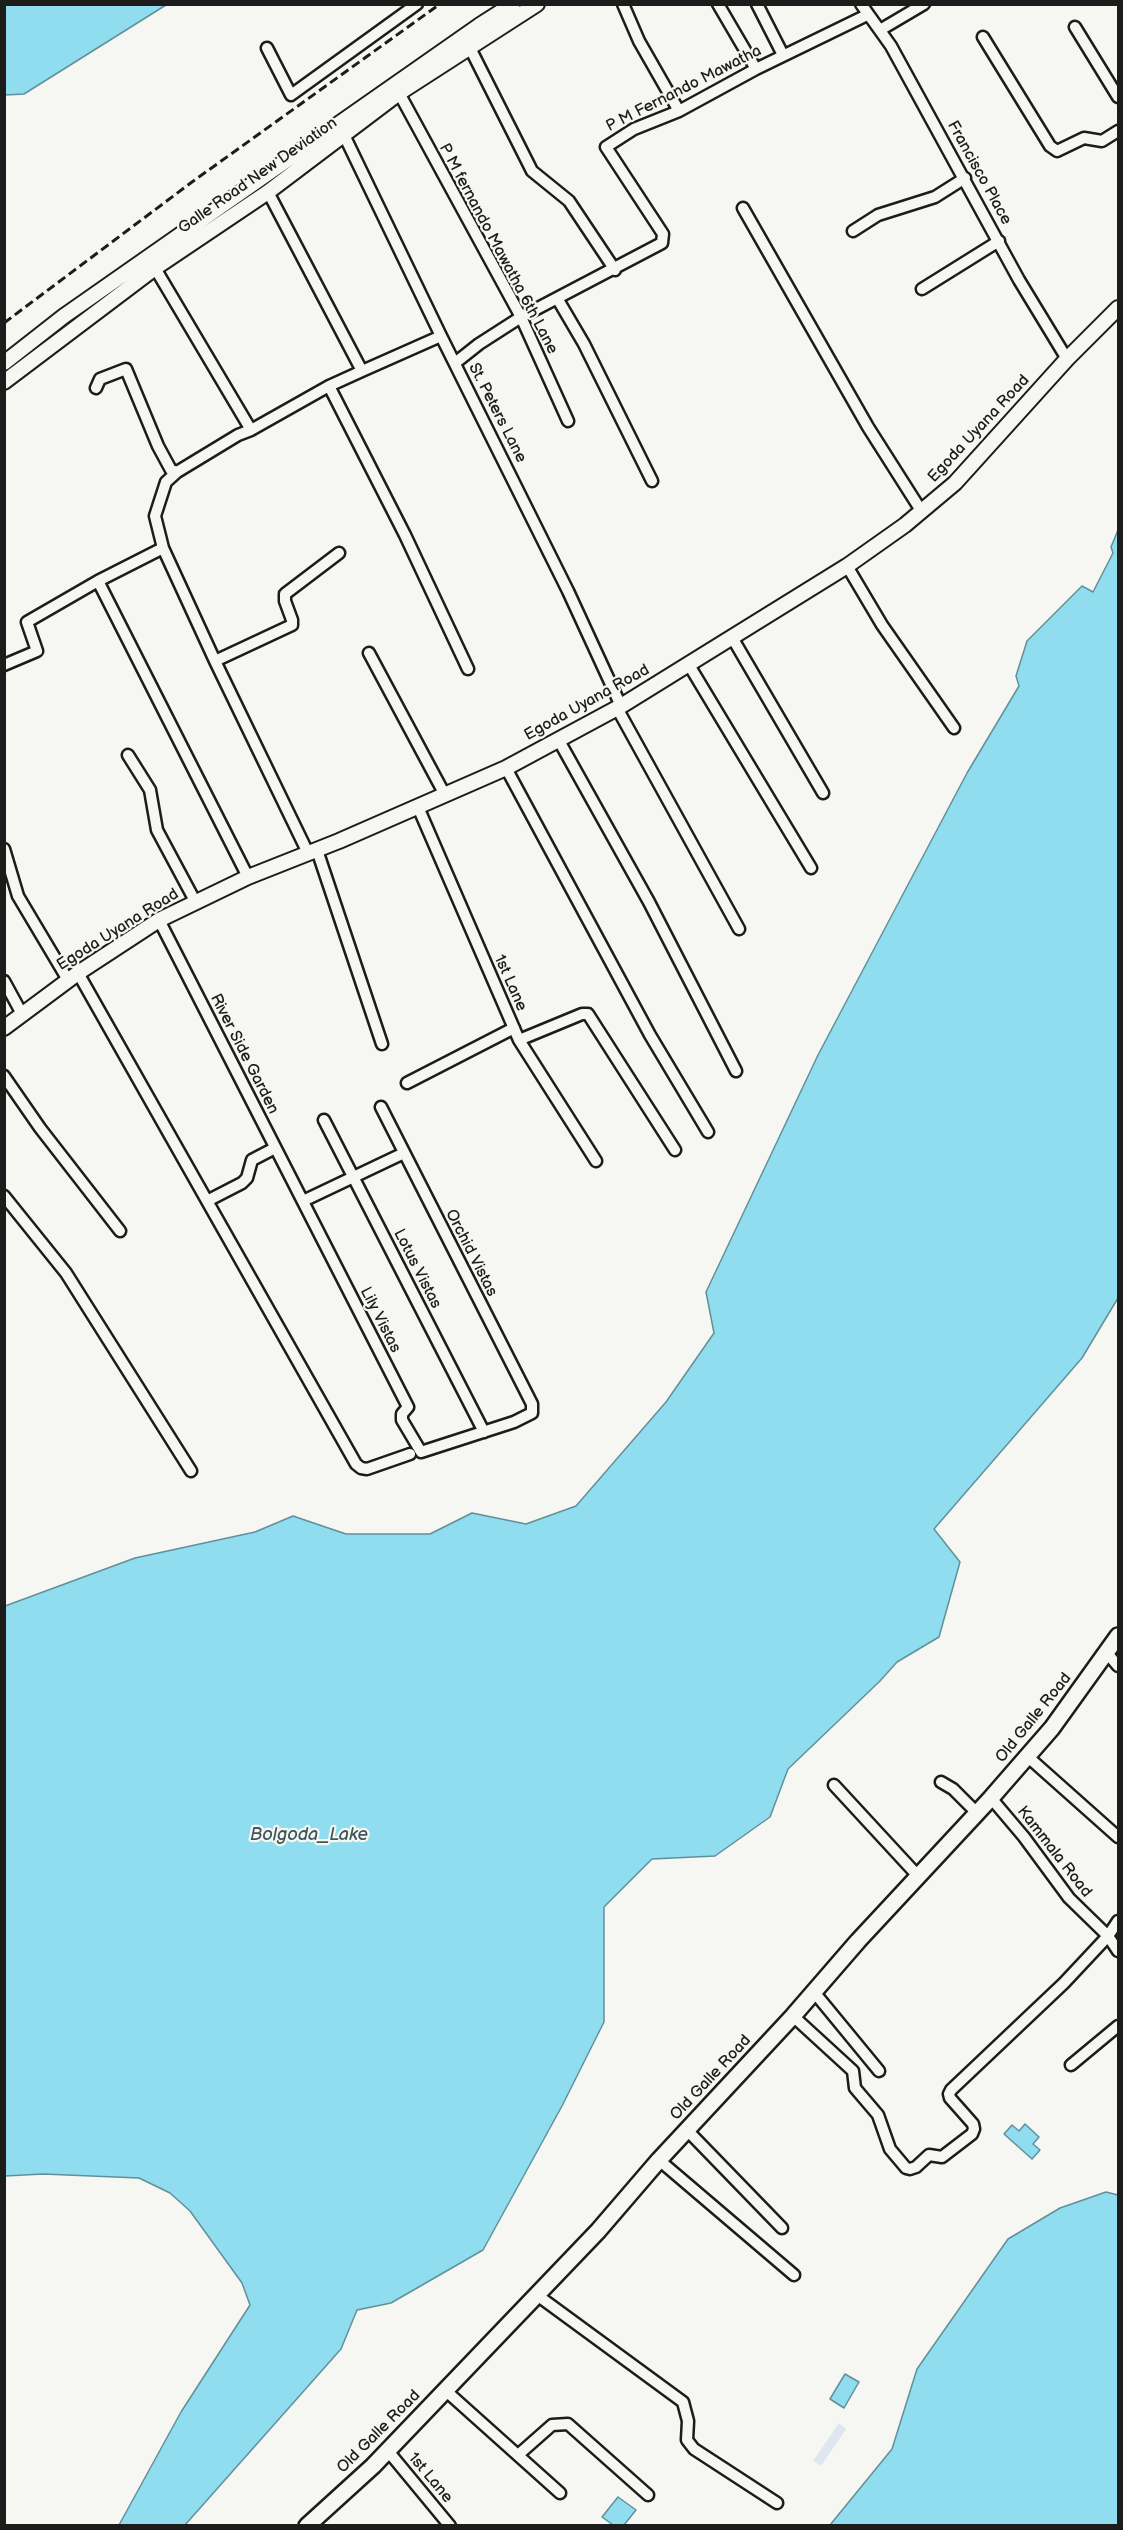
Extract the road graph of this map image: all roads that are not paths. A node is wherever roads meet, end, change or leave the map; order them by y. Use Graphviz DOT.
graph roads {
  1 [pos="417,4"];
  2 [pos="513,4"];
  3 [pos="537,4"];
  4 [pos="623,4"];
  5 [pos="718,4"];
  6 [pos="758,4"];
  7 [pos="924,4"];
  8 [pos="864,10"];
  9 [pos="1075,27"];
  10 [pos="880,30"];
  11 [pos="983,37"];
  12 [pos="470,46"];
  13 [pos="267,48"];
  14 [pos="783,55"];
  15 [pos="756,69"];
  16 [pos="399,93"];
  17 [pos="1119,96"];
  18 [pos="679,111"];
  19 [pos="1119,131"];
  20 [pos="345,135"];
  21 [pos="965,178"];
  22 [pos="268,192"];
  23 [pos="743,208"];
  24 [pos="853,231"];
  25 [pos="999,241"];
  26 [pos="155,268"];
  27 [pos="615,270"];
  28 [pos="922,289"];
  29 [pos="558,298"];
  30 [pos="1119,308"];
  31 [pos="520,317"];
  32 [pos="441,336"];
  33 [pos="1067,359"];
  34 [pos="4,363"];
  35 [pos="455,363"];
  36 [pos="362,371"];
  37 [pos="4,382"];
  38 [pos="329,386"];
  39 [pos="96,388"];
  40 [pos="568,420"];
  41 [pos="251,430"];
  42 [pos="177,472"];
  43 [pos="652,481"];
  44 [pos="922,512"];
  45 [pos="163,548"];
  46 [pos="339,553"];
  47 [pos="847,566"];
  48 [pos="98,581"];
  49 [pos="733,639"];
  50 [pos="369,653"];
  51 [pos="215,661"];
  52 [pos="4,665"];
  53 [pos="689,665"];
  54 [pos="468,669"];
  55 [pos="619,707"];
  56 [pos="954,728"];
  57 [pos="558,739"];
  58 [pos="128,755"];
  59 [pos="506,768"];
  60 [pos="823,793"];
  61 [pos="445,795"];
  62 [pos="418,807"];
  63 [pos="4,849"];
  64 [pos="313,852"];
  65 [pos="811,868"];
  66 [pos="248,877"];
  67 [pos="195,901"];
  68 [pos="159,920"];
  69 [pos="739,929"];
  70 [pos="73,976"];
  71 [pos="4,981"];
  72 [pos="22,1014"];
  73 [pos="4,1028"];
  74 [pos="514,1028"];
  75 [pos="519,1040"];
  76 [pos="382,1044"];
  77 [pos="736,1071"];
  78 [pos="4,1076"];
  79 [pos="407,1083"];
  80 [pos="381,1107"];
  81 [pos="324,1120"];
  82 [pos="708,1132"];
  83 [pos="275,1148"];
  84 [pos="675,1150"];
  85 [pos="404,1153"];
  86 [pos="596,1161"];
  87 [pos="353,1177"];
  88 [pos="4,1196"];
  89 [pos="207,1201"];
  90 [pos="303,1201"];
  91 [pos="120,1231"];
  92 [pos="484,1432"];
  93 [pos="415,1453"];
  94 [pos="191,1471"];
  95 [pos="1119,1636"];
  96 [pos="1107,1653"];
  97 [pos="1119,1666"];
  98 [pos="1027,1756"];
  99 [pos="941,1782"];
  100 [pos="834,1785"];
  101 [pos="991,1798"];
  102 [pos="977,1813"];
  103 [pos="1119,1837"];
  104 [pos="918,1876"];
  105 [pos="1119,1921"];
  106 [pos="1108,1936"];
  107 [pos="1119,1951"];
  108 [pos="814,1992"];
  109 [pos="793,2016"];
  110 [pos="1119,2026"];
  111 [pos="1071,2065"];
  112 [pos="879,2071"];
  113 [pos="687,2130"];
  114 [pos="659,2160"];
  115 [pos="782,2228"];
  116 [pos="794,2275"];
  117 [pos="537,2295"];
  118 [pos="446,2390"];
  119 [pos="388,2451"];
  120 [pos="518,2455"];
  121 [pos="560,2493"];
  122 [pos="648,2495"];
  123 [pos="777,2503"];
  124 [pos="307,2526"];
  125 [pos="450,2526"];
  1 -- 13 [label="street"];
  2 -- 34 [label="main road, Galle Road New Deviation"];
  3 -- 12 [label="main road, Galle Road New Deviation"];
  4 -- 18 [label="street"];
  5 -- 15 [label="street"];
  6 -- 14 [label="street"];
  7 -- 10 [label="street"];
  8 -- 10 [label="street, Francisco Place"];
  8 -- 14 [label="street, P M Fernando Mawatha"];
  9 -- 17 [label="street"];
  10 -- 21 [label="street, Francisco Place"];
  11 -- 19 [label="street"];
  12 -- 16 [label="main road, Galle Road New Deviation"];
  12 -- 27 [label="street"];
  14 -- 15 [label="street, P M Fernando Mawatha"];
  15 -- 18 [label="street, P M Fernando Mawatha"];
  16 -- 20 [label="main road, Galle Road New Deviation"];
  16 -- 31 [label="street, P M fernando Mawatha 6th Lane"];
  18 -- 27 [label="street, P M Fernando Mawatha"];
  20 -- 22 [label="main road, Galle Road New Deviation"];
  20 -- 32 [label="street, St. Peters Lane"];
  21 -- 24 [label="street"];
  21 -- 25 [label="street, Francisco Place"];
  22 -- 26 [label="main road, Galle Road New Deviation"];
  22 -- 36 [label="street"];
  23 -- 44 [label="street"];
  25 -- 28 [label="street"];
  25 -- 33 [label="street, Francisco Place"];
  26 -- 37 [label="main road, Galle Road New Deviation"];
  26 -- 41 [label="street"];
  27 -- 29 [label="street, P M Fernando Mawatha"];
  29 -- 31 [label="street, P M Fernando Mawatha"];
  29 -- 43 [label="street"];
  30 -- 33 [label="main road, Egoda Uyana Road"];
  31 -- 35 [label="street, P M Fernando Mawatha"];
  31 -- 40 [label="street, P M fernando Mawatha 6th Lane"];
  32 -- 35 [label="street, St. Peters Lane"];
  32 -- 36 [label="street"];
  33 -- 44 [label="main road, Egoda Uyana Road"];
  35 -- 55 [label="street, St. Peters Lane"];
  36 -- 38 [label="street"];
  38 -- 41 [label="street"];
  38 -- 54 [label="street"];
  39 -- 42 [label="street"];
  41 -- 42 [label="street"];
  42 -- 45 [label="street"];
  44 -- 47 [label="main road, Egoda Uyana Road"];
  45 -- 48 [label="street"];
  45 -- 51 [label="street"];
  46 -- 51 [label="street"];
  47 -- 49 [label="main road, Egoda Uyana Road"];
  47 -- 56 [label="street"];
  48 -- 52 [label="street"];
  48 -- 66 [label="street"];
  49 -- 53 [label="main road, Egoda Uyana Road"];
  49 -- 60 [label="street"];
  50 -- 61 [label="street"];
  51 -- 64 [label="street"];
  53 -- 55 [label="main road, Egoda Uyana Road"];
  53 -- 65 [label="street"];
  55 -- 57 [label="main road, Egoda Uyana Road"];
  55 -- 69 [label="street, St. Peters Lane"];
  57 -- 59 [label="main road, Egoda Uyana Road"];
  57 -- 77 [label="street"];
  58 -- 67 [label="street"];
  59 -- 61 [label="main road, Egoda Uyana Road"];
  59 -- 82 [label="street"];
  61 -- 62 [label="main road, Egoda Uyana Road"];
  62 -- 64 [label="main road, Egoda Uyana Road"];
  62 -- 74 [label="street, 1st Lane"];
  63 -- 70 [label="street"];
  64 -- 66 [label="main road, Egoda Uyana Road"];
  64 -- 76 [label="street"];
  66 -- 67 [label="main road, Egoda Uyana Road"];
  67 -- 68 [label="main road, Egoda Uyana Road"];
  68 -- 70 [label="main road, Egoda Uyana Road"];
  68 -- 83 [label="street, River Side Garden"];
  70 -- 72 [label="main road, Egoda Uyana Road"];
  70 -- 89 [label="street"];
  71 -- 72 [label="street"];
  72 -- 73 [label="main road, Egoda Uyana Road"];
  74 -- 75 [label="street, 1st Lane"];
  74 -- 79 [label="street"];
  75 -- 84 [label="street"];
  75 -- 86 [label="street, 1st Lane"];
  78 -- 91 [label="street"];
  80 -- 85 [label="street, Orchid Vistas"];
  81 -- 87 [label="street, Lotus Vistas"];
  83 -- 89 [label="street"];
  83 -- 90 [label="street, River Side Garden"];
  85 -- 87 [label="street"];
  85 -- 92 [label="street, Orchid Vistas"];
  87 -- 90 [label="street"];
  87 -- 92 [label="street, Lotus Vistas"];
  88 -- 94 [label="street"];
  89 -- 93 [label="street"];
  90 -- 93 [label="street, Lily Vistas"];
  92 -- 93 [label="street"];
  95 -- 96 [label="highway, Old Galle Road"];
  96 -- 97 [label="street"];
  96 -- 98 [label="highway, Old Galle Road"];
  98 -- 101 [label="highway, Old Galle Road"];
  98 -- 103 [label="street"];
  99 -- 102 [label="street"];
  100 -- 104 [label="street"];
  101 -- 102 [label="highway, Old Galle Road"];
  101 -- 106 [label="street, Kammala Road"];
  102 -- 104 [label="highway, Old Galle Road"];
  104 -- 108 [label="highway, Old Galle Road"];
  105 -- 106 [label="street"];
  106 -- 107 [label="street, Kammala Road"];
  106 -- 109 [label="street"];
  108 -- 109 [label="highway, Old Galle Road"];
  108 -- 112 [label="street"];
  109 -- 113 [label="highway, Old Galle Road"];
  110 -- 111 [label="street"];
  113 -- 114 [label="highway, Old Galle Road"];
  113 -- 115 [label="street"];
  114 -- 116 [label="street"];
  114 -- 117 [label="highway, Old Galle Road"];
  117 -- 118 [label="highway, Old Galle Road"];
  117 -- 123 [label="street"];
  118 -- 119 [label="highway, Old Galle Road"];
  118 -- 120 [label="street"];
  119 -- 124 [label="highway, Old Galle Road"];
  119 -- 125 [label="street, 1st Lane"];
  120 -- 121 [label="street"];
  120 -- 122 [label="street"];
}
